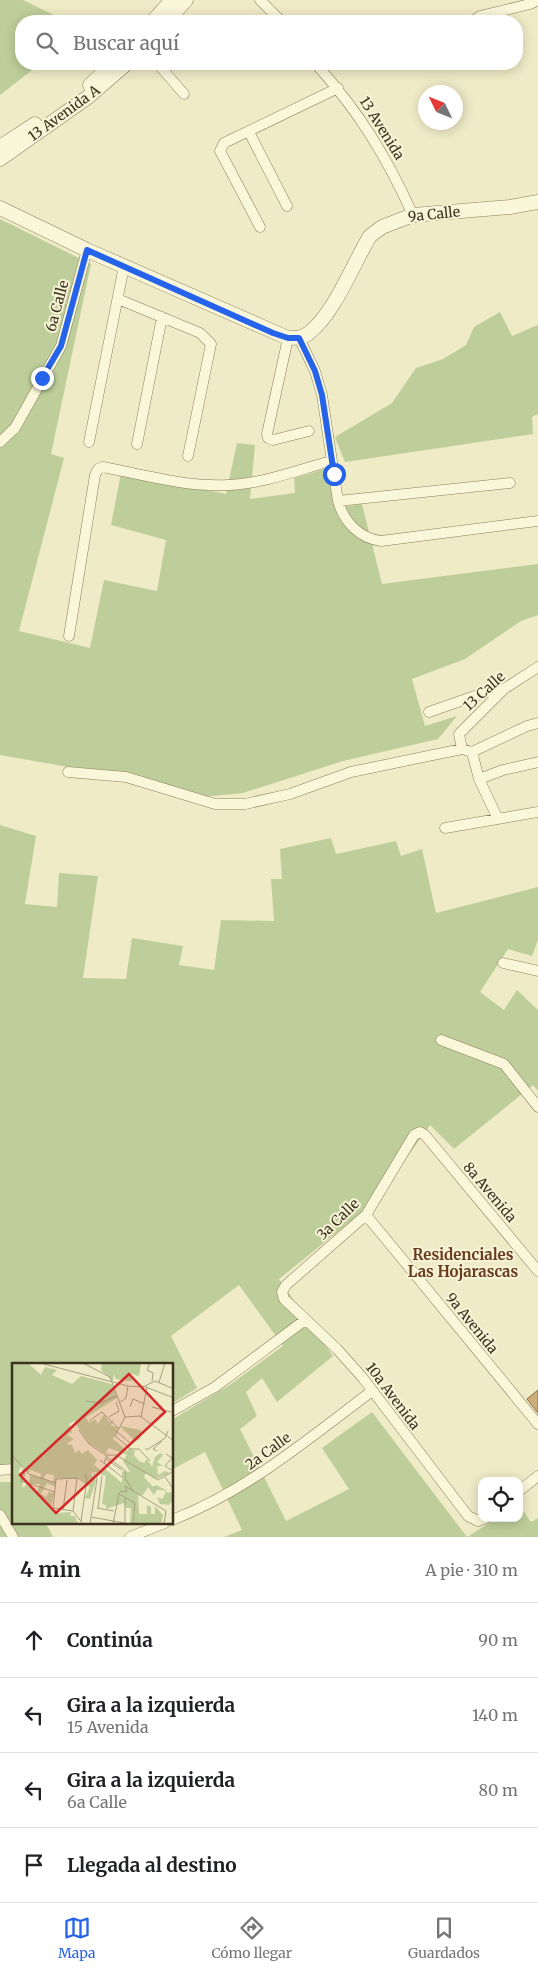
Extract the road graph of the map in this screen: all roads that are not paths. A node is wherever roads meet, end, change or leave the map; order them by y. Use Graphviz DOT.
graph roads {
  1 [pos="172,0"];
  2 [pos="186,0"];
  3 [pos="260,0"];
  4 [pos="538,0"];
  5 [pos="158,15"];
  6 [pos="172,15"];
  7 [pos="275,15"];
  8 [pos="484,15"];
  9 [pos="106,70"];
  10 [pos="119,70"];
  11 [pos="163,70"];
  12 [pos="322,70"];
  13 [pos="338,88"];
  14 [pos="184,94"];
  15 [pos="249,132"];
  16 [pos="0,147"];
  17 [pos="0,159"];
  18 [pos="538,202"];
  19 [pos="287,206"];
  20 [pos="0,208"];
  21 [pos="413,215"];
  22 [pos="260,227"];
  23 [pos="87,250"];
  24 [pos="124,266"];
  25 [pos="118,299"];
  26 [pos="162,317"];
  27 [pos="294,338"];
  28 [pos="309,431"];
  29 [pos="0,442"];
  30 [pos="89,442"];
  31 [pos="137,444"];
  32 [pos="188,456"];
  33 [pos="331,461"];
  34 [pos="510,483"];
  35 [pos="338,501"];
  36 [pos="538,521"];
  37 [pos="69,636"];
  38 [pos="538,667"];
  39 [pos="504,689"];
  40 [pos="430,712"];
  41 [pos="538,723"];
  42 [pos="464,748"];
  43 [pos="538,762"];
  44 [pos="68,772"];
  45 [pos="479,779"];
  46 [pos="538,812"];
  47 [pos="498,819"];
  48 [pos="445,828"];
  49 [pos="503,963"];
  50 [pos="535,971"];
  51 [pos="441,1040"];
  52 [pos="538,1107"];
  53 [pos="420,1132"];
  54 [pos="366,1215"];
  55 [pos="538,1271"];
  56 [pos="282,1292"];
  57 [pos="305,1320"];
  58 [pos="372,1391"];
  59 [pos="174,1410"];
  60 [pos="538,1424"];
  61 [pos="538,1476"];
  62 [pos="523,1488"];
  63 [pos="0,1514"];
  64 [pos="174,1519"];
  65 [pos="478,1519"];
  66 [pos="162,1524"];
  67 [pos="13,1537"];
  68 [pos="130,1537"];
  1 -- 5 [label="street"];
  2 -- 6 [label="street"];
  3 -- 7 [label="street"];
  4 -- 8 [label="street"];
  9 -- 16 [label="street, 13 Avenida A"];
  10 -- 17 [label="street, 13 Avenida A"];
  11 -- 14 [label="street"];
  12 -- 13 [label="street, 13 Avenida"];
  13 -- 15 [label="street"];
  13 -- 21 [label="street, 13 Avenida"];
  15 -- 19 [label="street"];
  15 -- 22 [label="street"];
  18 -- 21 [label="street, 9a Calle"];
  20 -- 23 [label="street"];
  21 -- 27 [label="street, 9a Calle"];
  23 -- 24 [label="street"];
  23 -- 29 [label="street, 6a Calle"];
  24 -- 25 [label="street"];
  24 -- 27 [label="street"];
  25 -- 26 [label="street"];
  25 -- 30 [label="street"];
  26 -- 31 [label="street"];
  26 -- 32 [label="street"];
  27 -- 28 [label="street"];
  27 -- 33 [label="street"];
  33 -- 35 [label="street"];
  33 -- 37 [label="street"];
  34 -- 35 [label="street"];
  35 -- 36 [label="street"];
  38 -- 39 [label="street, 13 Calle"];
  39 -- 40 [label="street"];
  39 -- 42 [label="street, 13 Calle"];
  41 -- 42 [label="street"];
  42 -- 44 [label="street"];
  42 -- 45 [label="street"];
  43 -- 45 [label="street"];
  45 -- 47 [label="street"];
  46 -- 47 [label="street"];
  47 -- 48 [label="street"];
  49 -- 50 [label="street"];
  51 -- 52 [label="street"];
  53 -- 54 [label="street, 3a Calle"];
  53 -- 55 [label="street, 8a Avenida"];
  54 -- 56 [label="street, 3a Calle"];
  54 -- 60 [label="street, 9a Avenida"];
  56 -- 57 [label="street, 10a Avenida"];
  57 -- 58 [label="street, 10a Avenida"];
  57 -- 59 [label="street"];
  58 -- 64 [label="street, 2a Calle"];
  58 -- 65 [label="street, 10a Avenida"];
  61 -- 62 [label="street"];
  63 -- 67 [label="street"];
  66 -- 68 [label="street"];
}
